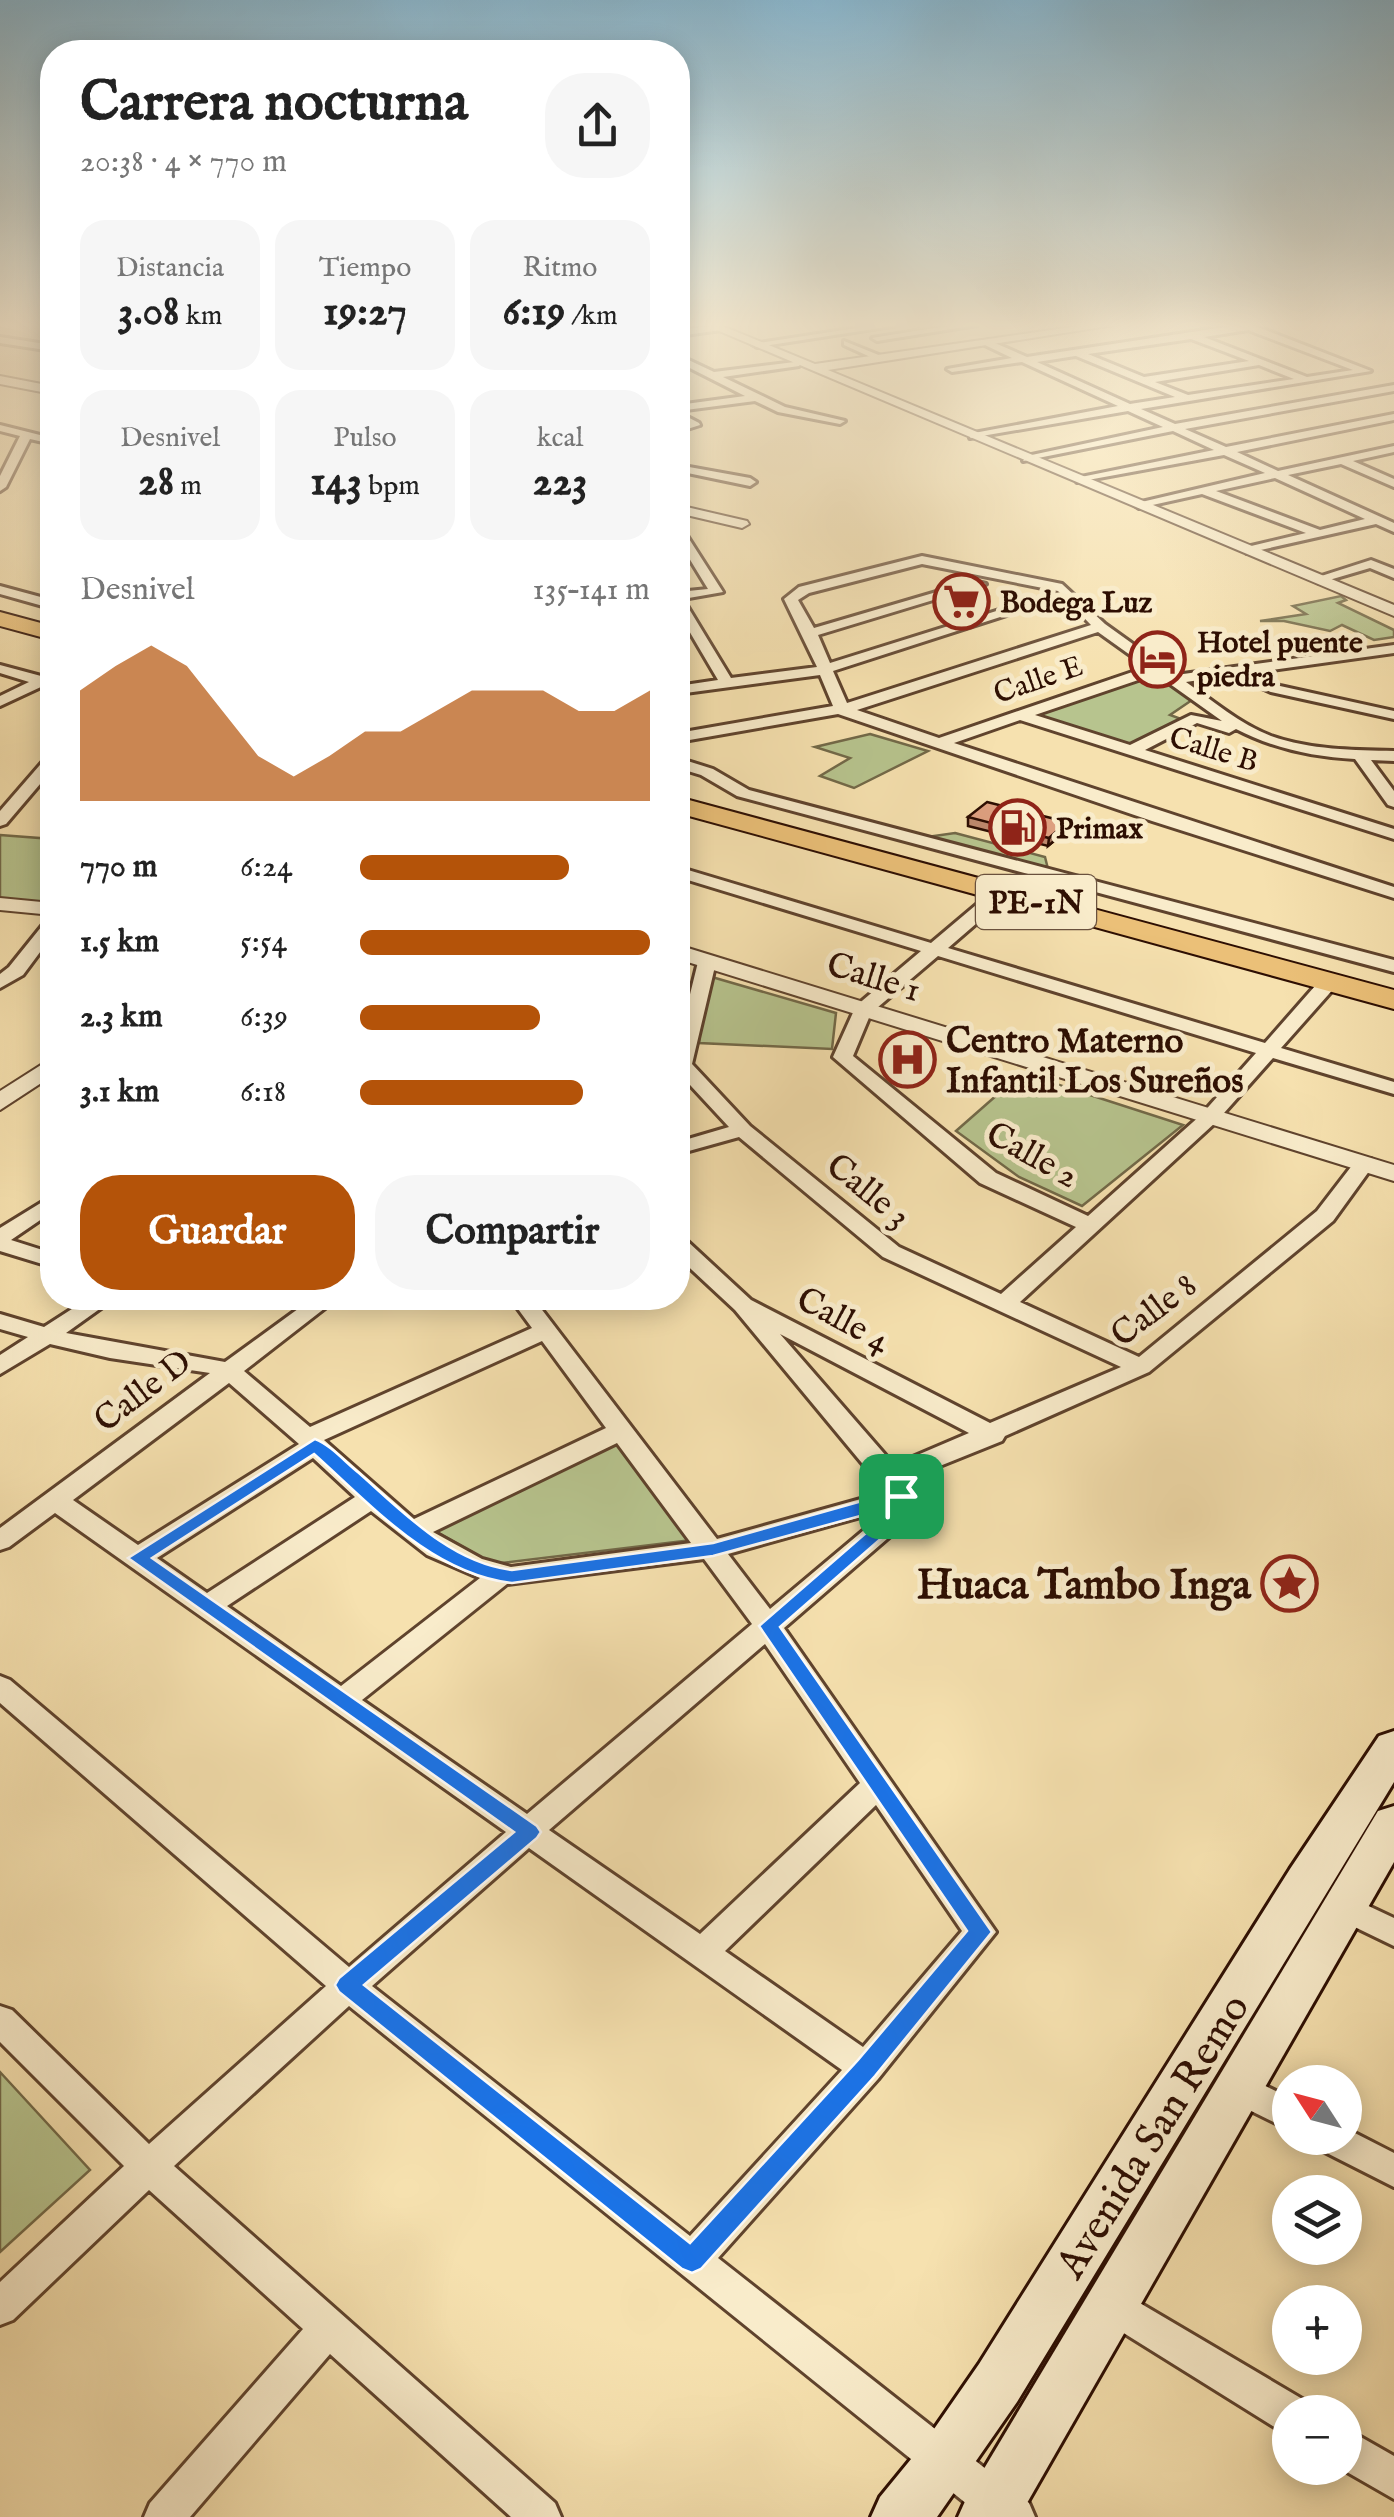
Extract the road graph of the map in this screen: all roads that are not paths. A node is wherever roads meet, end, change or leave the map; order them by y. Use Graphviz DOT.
graph roads {
  1 [pos="23,442"];
  2 [pos="989,442"];
  3 [pos="1102,442"];
  4 [pos="1212,442"];
  5 [pos="1266,442"];
  6 [pos="1394,449"];
  7 [pos="1228,450"];
  8 [pos="1027,459"];
  9 [pos="1340,460"];
  10 [pos="690,470"];
  11 [pos="1279,474"];
  12 [pos="1081,480"];
  13 [pos="750,482"];
  14 [pos="1394,483"];
  15 [pos="0,487"];
  16 [pos="1202,490"];
  17 [pos="1139,504"];
  18 [pos="690,516"];
  19 [pos="1378,520"];
  20 [pos="1394,528"];
  21 [pos="741,529"];
  22 [pos="1319,534"];
  23 [pos="1252,550"];
  24 [pos="690,551"];
  25 [pos="895,566"];
  26 [pos="1394,574"];
  27 [pos="1319,578"];
  28 [pos="979,584"];
  29 [pos="0,590"];
  30 [pos="690,597"];
  31 [pos="1049,600"];
  32 [pos="1077,605"];
  33 [pos="40,609"];
  34 [pos="0,610"];
  35 [pos="1394,611"];
  36 [pos="40,612"];
  37 [pos="0,619"];
  38 [pos="690,619"];
  39 [pos="1100,628"];
  40 [pos="40,630"];
  41 [pos="810,632"];
  42 [pos="1394,648"];
  43 [pos="1350,654"];
  44 [pos="1394,664"];
  45 [pos="1158,668"];
  46 [pos="0,669"];
  47 [pos="823,670"];
  48 [pos="1235,671"];
  49 [pos="40,678"];
  50 [pos="1174,679"];
  51 [pos="728,683"];
  52 [pos="40,684"];
  53 [pos="690,688"];
  54 [pos="0,702"];
  55 [pos="842,710"];
  56 [pos="1018,715"];
  57 [pos="1394,716"];
  58 [pos="690,736"];
  59 [pos="1270,741"];
  60 [pos="936,744"];
  61 [pos="1130,751"];
  62 [pos="1394,756"];
  63 [pos="1362,758"];
  64 [pos="690,767"];
  65 [pos="40,775"];
  66 [pos="1394,802"];
  67 [pos="690,806"];
  68 [pos="690,806"];
  69 [pos="0,821"];
  70 [pos="1394,834"];
  71 [pos="690,876"];
  72 [pos="1001,892"];
  73 [pos="1394,893"];
  74 [pos="0,904"];
  75 [pos="40,909"];
  76 [pos="40,940"];
  77 [pos="934,950"];
  78 [pos="690,956"];
  79 [pos="707,962"];
  80 [pos="1394,966"];
  81 [pos="0,982"];
  82 [pos="1329,982"];
  83 [pos="1394,988"];
  84 [pos="1394,1000"];
  85 [pos="863,1010"];
  86 [pos="690,1032"];
  87 [pos="1272,1050"];
  88 [pos="690,1074"];
  89 [pos="40,1075"];
  90 [pos="1394,1088"];
  91 [pos="0,1103"];
  92 [pos="1209,1118"];
  93 [pos="743,1130"];
  94 [pos="690,1145"];
  95 [pos="1364,1163"];
  96 [pos="1394,1173"];
  97 [pos="40,1213"];
  98 [pos="1093,1226"];
  99 [pos="0,1241"];
  100 [pos="40,1256"];
  101 [pos="690,1256"];
  102 [pos="743,1305"];
  103 [pos="1003,1305"];
  104 [pos="86,1310"];
  105 [pos="311,1310"];
  106 [pos="532,1310"];
  107 [pos="0,1321"];
  108 [pos="548,1330"];
  109 [pos="46,1336"];
  110 [pos="0,1366"];
  111 [pos="1141,1367"];
  112 [pos="227,1370"];
  113 [pos="623,1430"];
  114 [pos="993,1435"];
  115 [pos="311,1442"];
  116 [pos="896,1487"];
  117 [pos="374,1497"];
  118 [pos="55,1500"];
  119 [pos="414,1530"];
  120 [pos="0,1541"];
  121 [pos="713,1549"];
  122 [pos="138,1558"];
  123 [pos="502,1576"];
  124 [pos="207,1606"];
  125 [pos="768,1626"];
  126 [pos="0,1687"];
  127 [pos="342,1700"];
  128 [pos="1394,1747"];
  129 [pos="878,1784"];
  130 [pos="1394,1823"];
  131 [pos="530,1832"];
  132 [pos="1343,1907"];
  133 [pos="1394,1933"];
  134 [pos="702,1953"];
  135 [pos="347,1985"];
  136 [pos="0,2020"];
  137 [pos="866,2068"];
  138 [pos="1239,2088"];
  139 [pos="1272,2106"];
  140 [pos="1362,2155"];
  141 [pos="146,2165"];
  142 [pos="1394,2172"];
  143 [pos="692,2260"];
  144 [pos="1110,2304"];
  145 [pos="0,2307"];
  146 [pos="329,2327"];
  147 [pos="1272,2403"];
  148 [pos="1362,2459"];
  149 [pos="945,2462"];
  150 [pos="1394,2479"];
  151 [pos="1000,2512"];
  152 [pos="164,2517"];
  153 [pos="542,2517"];
  154 [pos="900,2517"];
  1 -- 15 [label="street"];
  2 -- 8 [label="street"];
  3 -- 8 [label="street"];
  4 -- 7 [label="street"];
  5 -- 7 [label="street"];
  6 -- 9 [label="street"];
  7 -- 11 [label="street"];
  7 -- 12 [label="street"];
  8 -- 12 [label="street"];
  9 -- 11 [label="street"];
  9 -- 14 [label="street"];
  10 -- 13 [label="street"];
  11 -- 16 [label="street"];
  11 -- 19 [label="street"];
  12 -- 17 [label="street"];
  16 -- 17 [label="street"];
  16 -- 22 [label="street"];
  17 -- 23 [label="street"];
  18 -- 21 [label="street"];
  19 -- 20 [label="street"];
  19 -- 22 [label="street"];
  22 -- 23 [label="street"];
  23 -- 27 [label="street"];
  24 -- 30 [label="street"];
  25 -- 28 [label="street"];
  25 -- 32 [label="street"];
  25 -- 41 [label="street"];
  26 -- 27 [label="street"];
  27 -- 35 [label="street"];
  28 -- 31 [label="street"];
  28 -- 41 [label="street"];
  29 -- 33 [label="street"];
  31 -- 32 [label="street"];
  31 -- 47 [label="street"];
  32 -- 39 [label="street"];
  34 -- 36 [label="highway"];
  37 -- 40 [label="highway"];
  38 -- 51 [label="street"];
  39 -- 45 [label="street"];
  39 -- 55 [label="street"];
  41 -- 47 [label="street"];
  42 -- 43 [label="street"];
  43 -- 44 [label="street"];
  43 -- 48 [label="street"];
  45 -- 50 [label="street"];
  45 -- 56 [label="street, Calle E"];
  46 -- 49 [label="street"];
  47 -- 51 [label="street"];
  47 -- 55 [label="street"];
  48 -- 50 [label="street"];
  48 -- 57 [label="street"];
  50 -- 59 [label="street"];
  51 -- 53 [label="street"];
  52 -- 54 [label="street"];
  55 -- 58 [label="street"];
  55 -- 60 [label="street"];
  56 -- 60 [label="street, Calle E"];
  56 -- 61 [label="street, Calle B"];
  59 -- 61 [label="street"];
  59 -- 63 [label="street"];
  60 -- 73 [label="street"];
  61 -- 70 [label="street, Calle B"];
  62 -- 63 [label="street"];
  63 -- 66 [label="street"];
  64 -- 80 [label="street"];
  65 -- 69 [label="street"];
  67 -- 72 [label="highway, PE-1N"];
  68 -- 83 [label="highway, PE-1N"];
  71 -- 77 [label="street"];
  72 -- 77 [label="street, Calle 2"];
  72 -- 82 [label="highway, PE-1N"];
  74 -- 75 [label="street"];
  76 -- 81 [label="street"];
  77 -- 85 [label="street, Calle 2"];
  77 -- 87 [label="street"];
  78 -- 79 [label="street, Calle 1"];
  79 -- 85 [label="street, Calle 1"];
  79 -- 86 [label="street, Calle 3"];
  82 -- 84 [label="highway, PE-1N"];
  82 -- 87 [label="street"];
  85 -- 92 [label="street, Calle 1"];
  85 -- 98 [label="street, Calle 2"];
  87 -- 90 [label="street"];
  87 -- 92 [label="street"];
  88 -- 93 [label="street, Calle 3"];
  89 -- 91 [label="street"];
  92 -- 95 [label="street, Calle 1"];
  92 -- 98 [label="street"];
  93 -- 94 [label="street"];
  93 -- 103 [label="street, Calle 3"];
  95 -- 96 [label="street, Calle 1"];
  95 -- 111 [label="street, Calle 8"];
  97 -- 99 [label="street"];
  98 -- 103 [label="street"];
  99 -- 100 [label="street"];
  101 -- 102 [label="street, Calle 4"];
  102 -- 114 [label="street, Calle 4"];
  102 -- 116 [label="street"];
  103 -- 111 [label="street, Calle 3"];
  104 -- 109 [label="street"];
  105 -- 112 [label="street, Calle D"];
  106 -- 108 [label="street"];
  107 -- 109 [label="street"];
  108 -- 113 [label="street"];
  108 -- 115 [label="street"];
  109 -- 110 [label="street"];
  109 -- 112 [label="street"];
  111 -- 114 [label="street, Calle 8"];
  112 -- 115 [label="street"];
  112 -- 118 [label="street, Calle D"];
  113 -- 119 [label="street"];
  113 -- 121 [label="street"];
  114 -- 116 [label="street, Calle 8"];
  115 -- 117 [label="street"];
  115 -- 122 [label="street"];
  116 -- 121 [label="street, Calle 8"];
  116 -- 125 [label="street"];
  117 -- 119 [label="street"];
  117 -- 124 [label="street"];
  118 -- 120 [label="street, Calle D"];
  118 -- 122 [label="street"];
  119 -- 123 [label="street"];
  121 -- 123 [label="street, Calle 8"];
  121 -- 125 [label="street"];
  122 -- 124 [label="street"];
  123 -- 127 [label="street"];
  124 -- 127 [label="street"];
  125 -- 129 [label="street"];
  125 -- 131 [label="street"];
  126 -- 135 [label="street"];
  127 -- 131 [label="street"];
  128 -- 149 [label="main road, Avenida San Remo"];
  129 -- 134 [label="street"];
  129 -- 137 [label="street"];
  130 -- 132 [label="main road, Avenida San Remo"];
  131 -- 134 [label="street"];
  131 -- 135 [label="street"];
  132 -- 133 [label="street"];
  132 -- 138 [label="main road, Avenida San Remo"];
  134 -- 137 [label="street"];
  135 -- 141 [label="street"];
  135 -- 143 [label="street"];
  136 -- 141 [label="street"];
  137 -- 143 [label="street"];
  138 -- 139 [label="street"];
  138 -- 144 [label="main road, Avenida San Remo"];
  140 -- 142 [label="street"];
  141 -- 145 [label="street"];
  141 -- 146 [label="street"];
  143 -- 149 [label="street"];
  144 -- 147 [label="street"];
  144 -- 151 [label="main road, Avenida San Remo"];
  146 -- 152 [label="street"];
  146 -- 153 [label="street"];
  148 -- 150 [label="street"];
  149 -- 151 [label="street"];
  149 -- 154 [label="main road, Avenida San Remo"];
}
